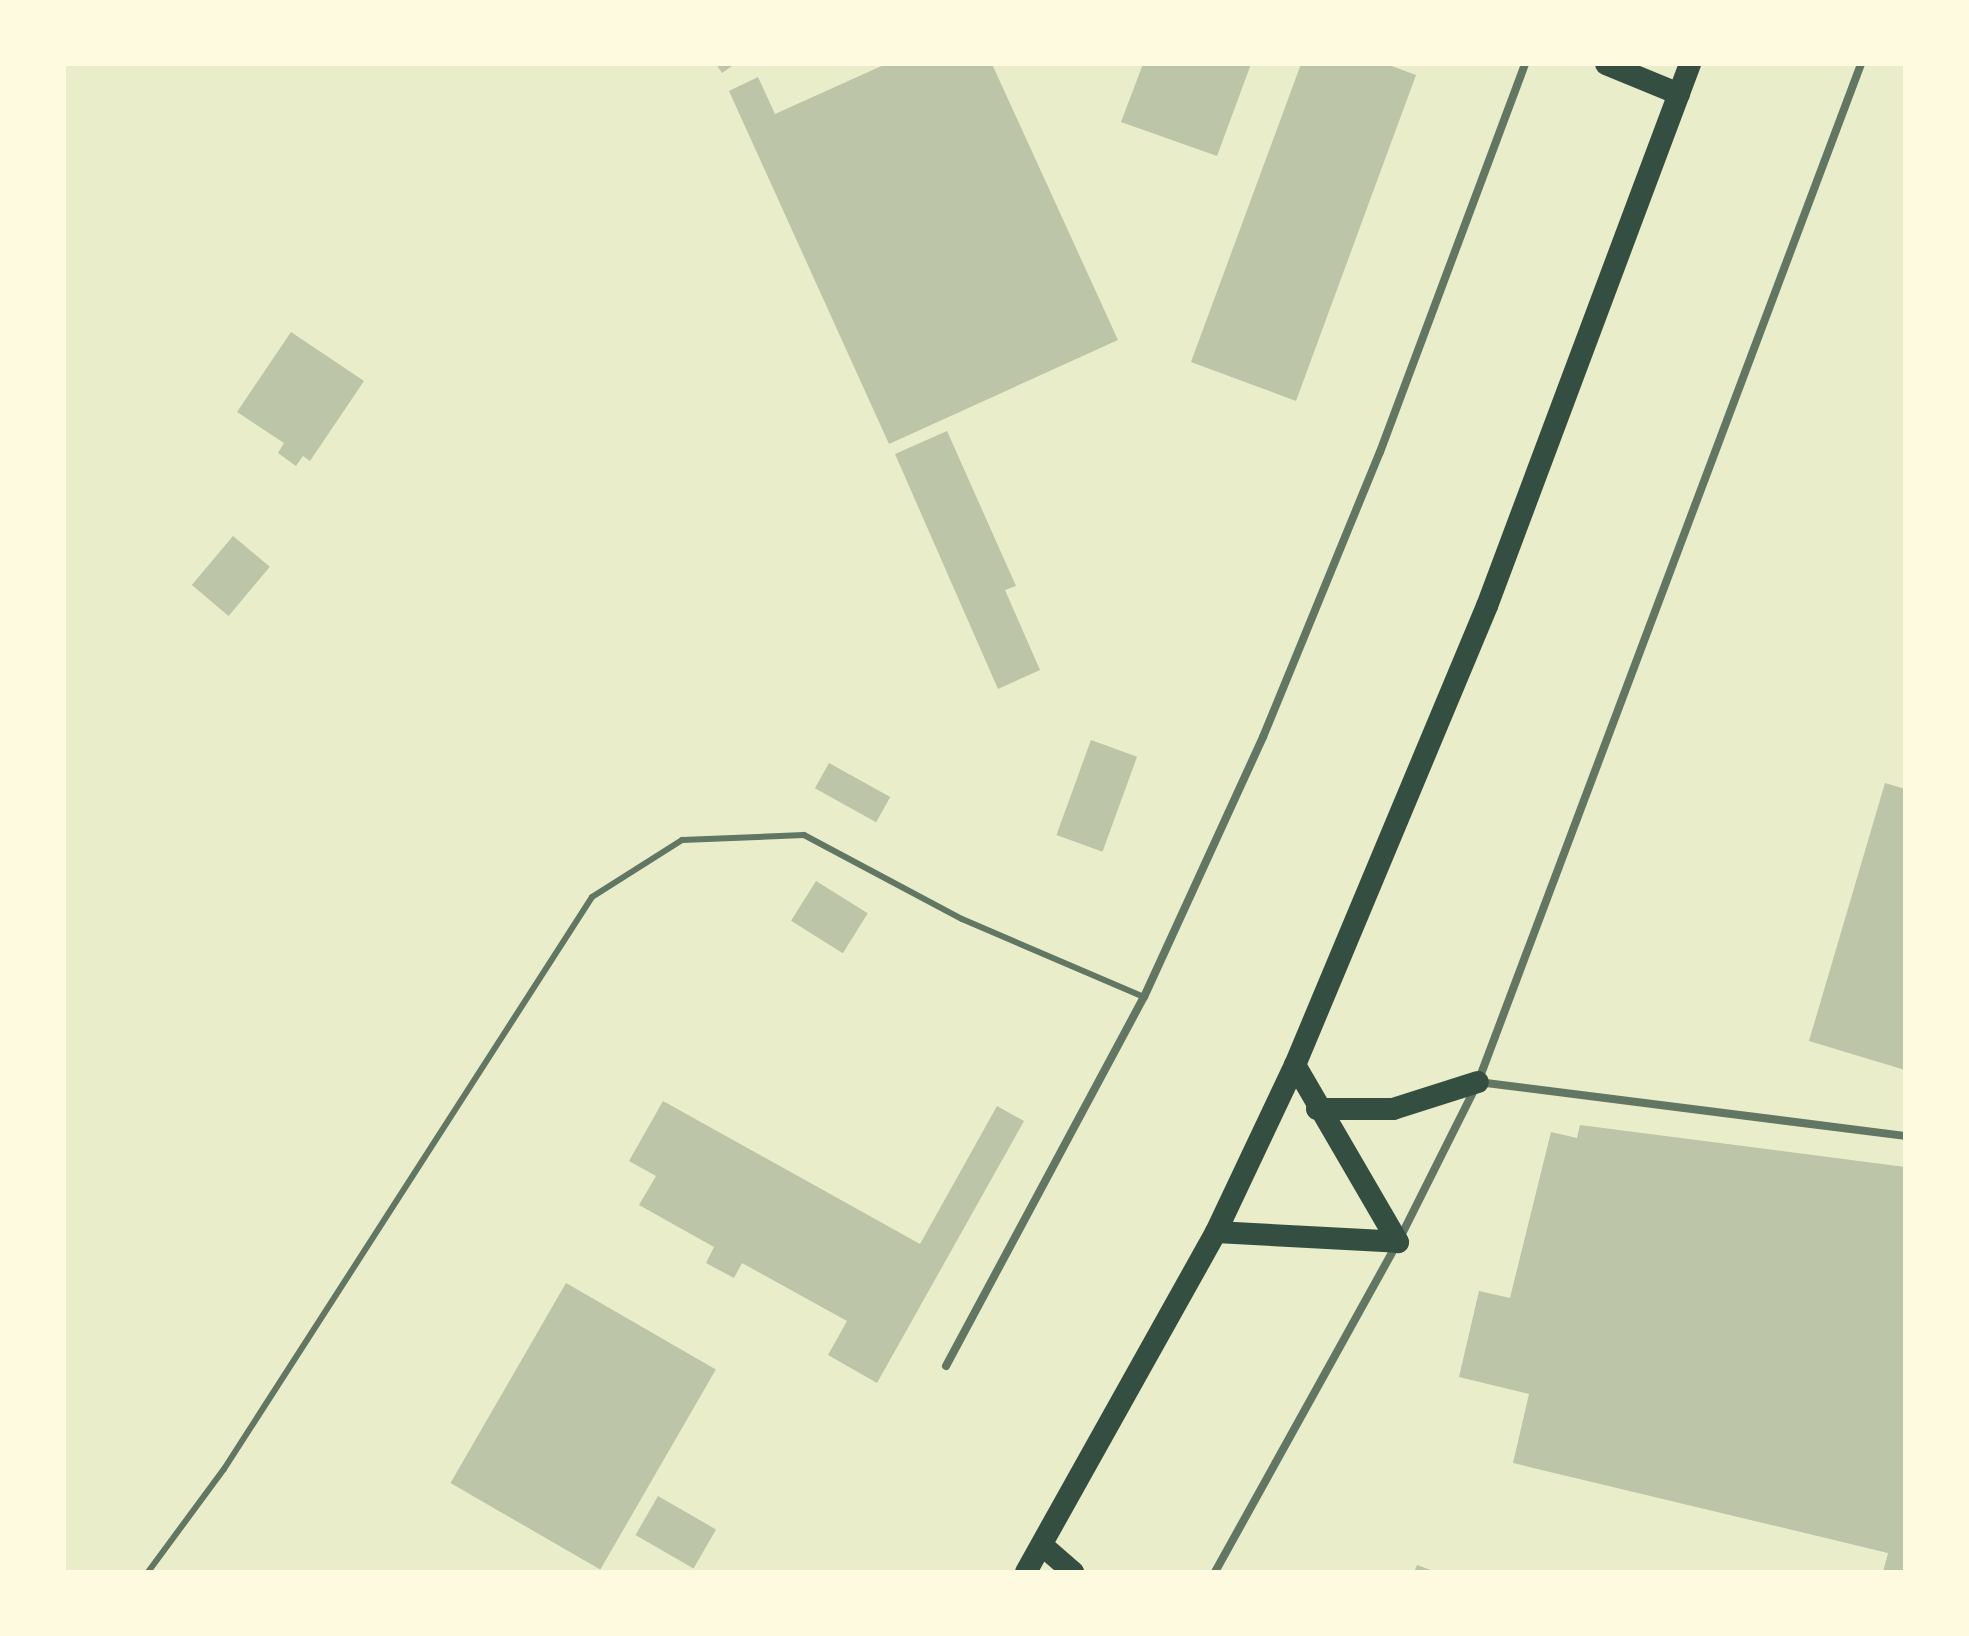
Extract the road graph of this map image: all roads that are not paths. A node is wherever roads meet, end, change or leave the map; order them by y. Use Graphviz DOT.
graph roads {
  1 [pos="1525,64"];
  2 [pos="1606,64"];
  3 [pos="1690,64"];
  4 [pos="1861,64"];
  5 [pos="1679,94"];
  6 [pos="1144,997"];
  7 [pos="1295,1065"];
  8 [pos="1478,1082"];
  9 [pos="1317,1109"];
  10 [pos="1905,1136"];
  11 [pos="1216,1232"];
  12 [pos="1398,1242"];
  13 [pos="946,1366"];
  14 [pos="1043,1546"];
  15 [pos="148,1572"];
  16 [pos="1026,1572"];
  17 [pos="1073,1572"];
  18 [pos="1215,1572"];
  1 -- 6 [label="street"];
  2 -- 5 [label="highway"];
  3 -- 5 [label="highway"];
  4 -- 8 [label="street"];
  5 -- 7 [label="highway"];
  6 -- 13 [label="street"];
  6 -- 15 [label="lane"];
  7 -- 9 [label="highway"];
  7 -- 11 [label="highway"];
  8 -- 9 [label="highway"];
  8 -- 10 [label="street"];
  8 -- 12 [label="street"];
  9 -- 12 [label="highway"];
  11 -- 12 [label="highway"];
  11 -- 14 [label="highway"];
  12 -- 18 [label="street"];
  14 -- 16 [label="highway"];
  14 -- 17 [label="highway"];
}
